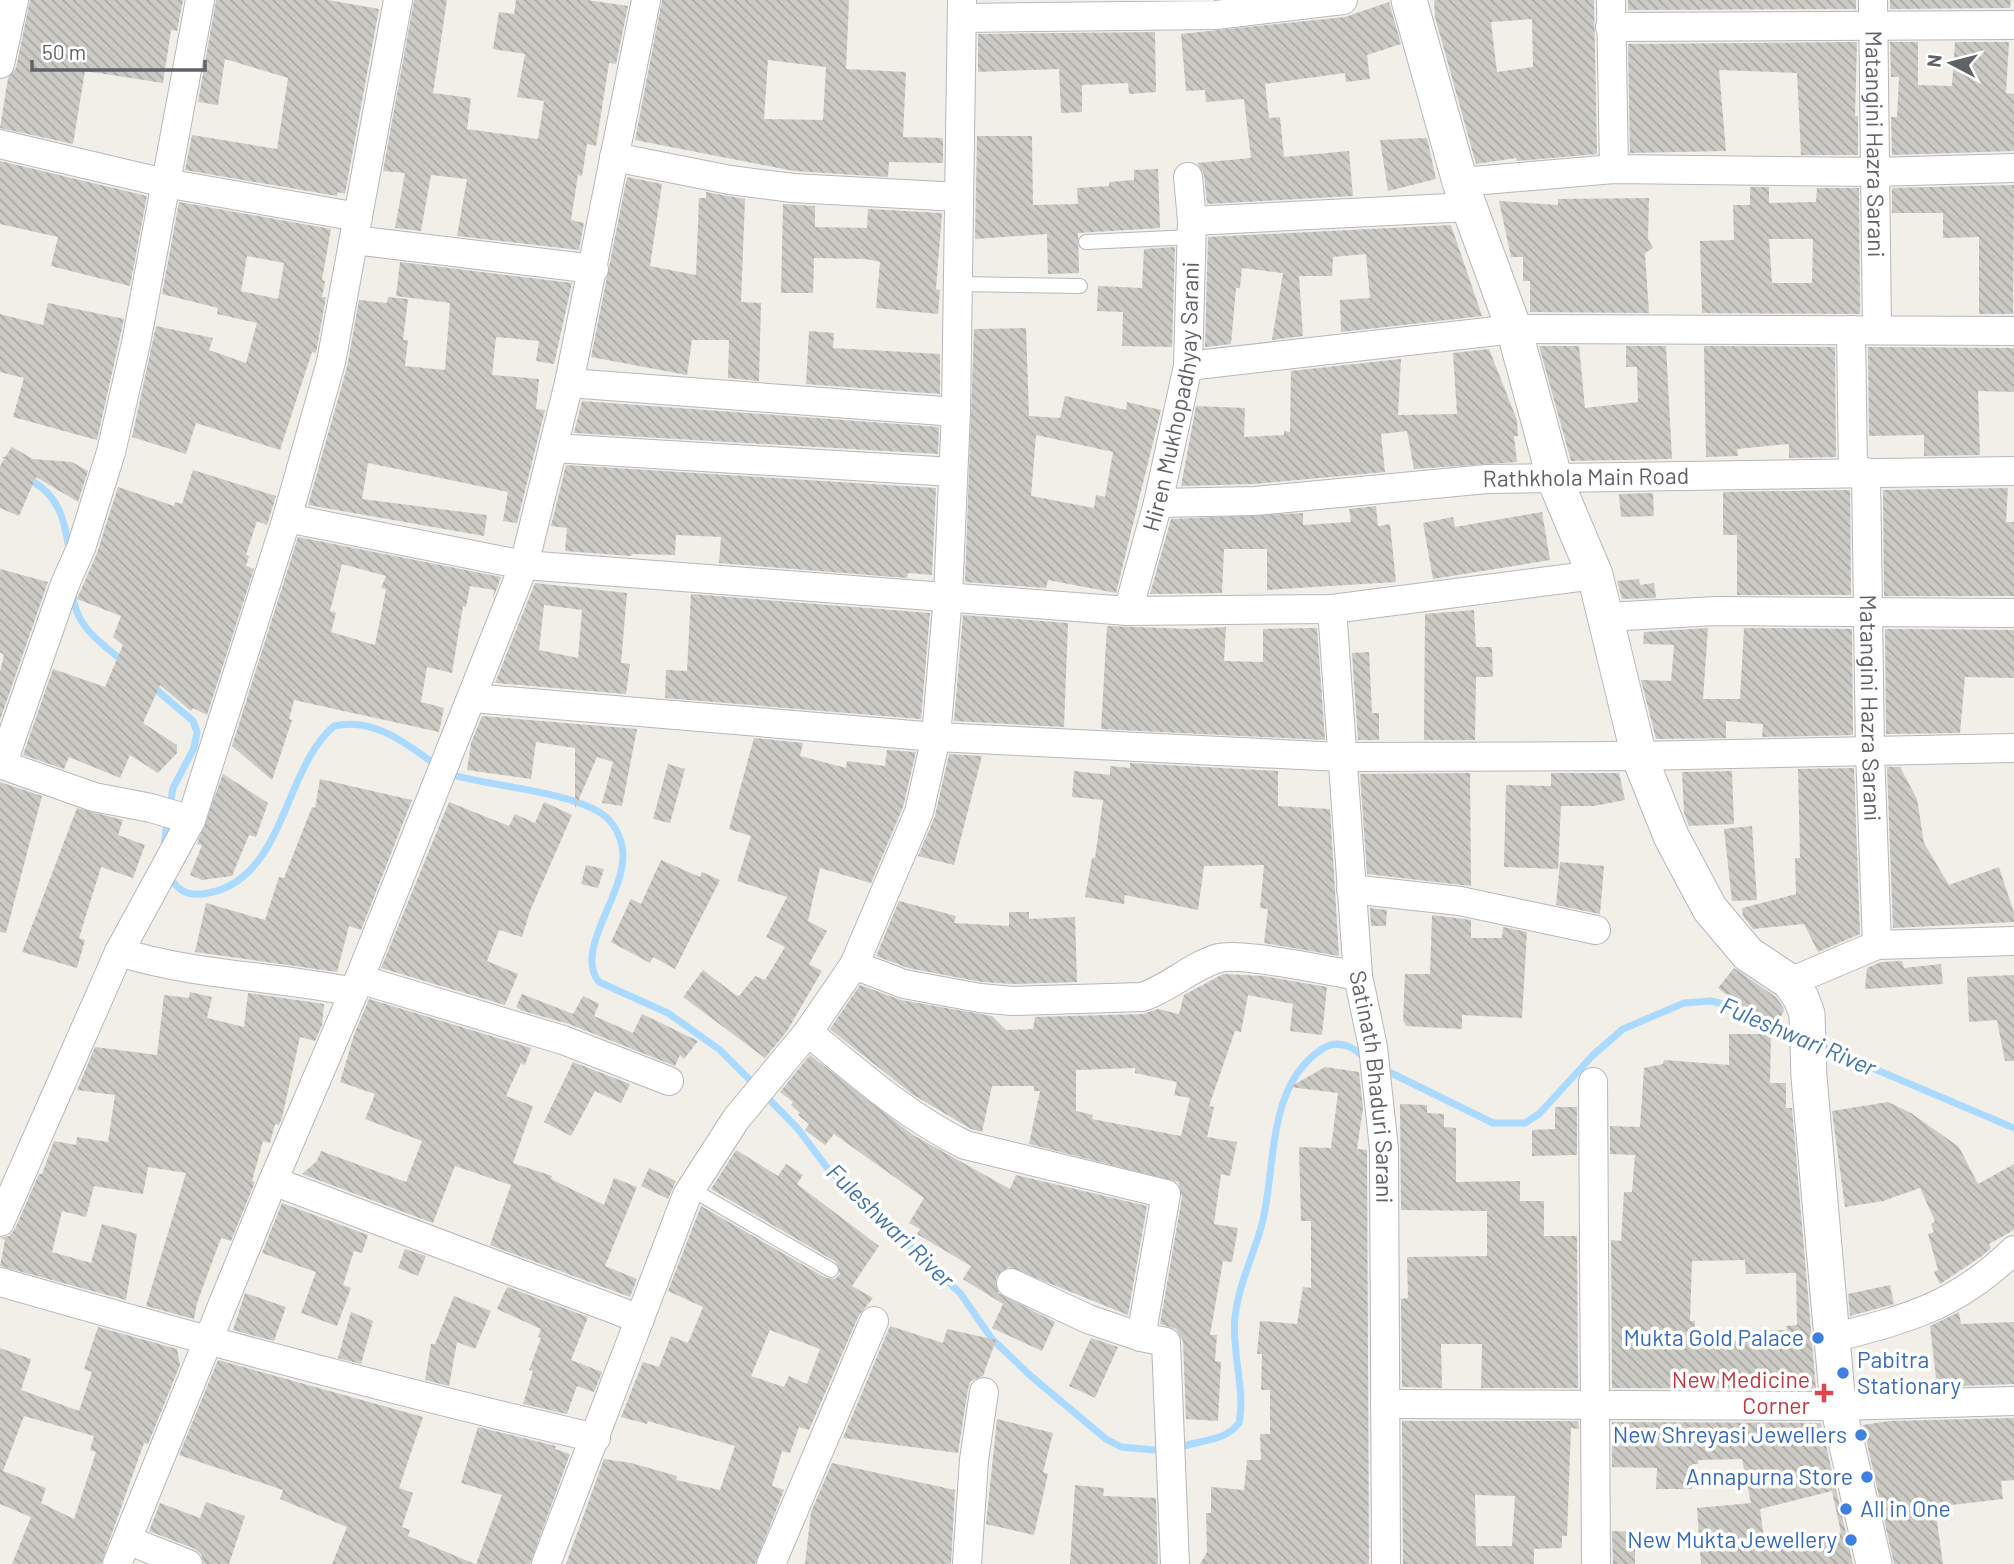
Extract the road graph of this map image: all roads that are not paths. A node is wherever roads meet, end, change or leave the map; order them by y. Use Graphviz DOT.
graph roads {
  1 [pos="14,0"];
  2 [pos="200,0"];
  3 [pos="398,0"];
  4 [pos="646,0"];
  5 [pos="1343,0"];
  6 [pos="1409,0"];
  7 [pos="962,9"];
  8 [pos="1611,13"];
  9 [pos="1873,13"];
  10 [pos="2014,25"];
  11 [pos="0,64"];
  12 [pos="0,144"];
  13 [pos="614,157"];
  14 [pos="2014,168"];
  15 [pos="1614,169"];
  16 [pos="1876,172"];
  17 [pos="1188,177"];
  18 [pos="165,183"];
  19 [pos="1465,194"];
  20 [pos="959,197"];
  21 [pos="356,229"];
  22 [pos="1192,229"];
  23 [pos="1086,242"];
  24 [pos="594,269"];
  25 [pos="959,284"];
  26 [pos="1080,286"];
  27 [pos="1514,330"];
  28 [pos="1864,330"];
  29 [pos="2014,331"];
  30 [pos="1188,366"];
  31 [pos="569,383"];
  32 [pos="957,412"];
  33 [pos="553,448"];
  34 [pos="953,471"];
  35 [pos="2014,471"];
  36 [pos="1860,472"];
  37 [pos="1555,480"];
  38 [pos="1158,503"];
  39 [pos="288,517"];
  40 [pos="524,565"];
  41 [pos="1595,575"];
  42 [pos="948,596"];
  43 [pos="1332,609"];
  44 [pos="1128,611"];
  45 [pos="2014,613"];
  46 [pos="1869,614"];
  47 [pos="1606,617"];
  48 [pos="471,698"];
  49 [pos="936,737"];
  50 [pos="2014,748"];
  51 [pos="1870,750"];
  52 [pos="1639,756"];
  53 [pos="1340,757"];
  54 [pos="1,765"];
  55 [pos="175,820"];
  56 [pos="1351,889"];
  57 [pos="1596,930"];
  58 [pos="2014,941"];
  59 [pos="1877,945"];
  60 [pos="119,952"];
  61 [pos="854,965"];
  62 [pos="1358,976"];
  63 [pos="1790,982"];
  64 [pos="356,986"];
  65 [pos="808,1032"];
  66 [pos="669,1081"];
  67 [pos="1593,1082"];
  68 [pos="273,1181"];
  69 [pos="691,1189"];
  70 [pos="0,1222"];
  71 [pos="2014,1250"];
  72 [pos="831,1270"];
  73 [pos="0,1282"];
  74 [pos="1011,1283"];
  75 [pos="640,1319"];
  76 [pos="874,1321"];
  77 [pos="1141,1337"];
  78 [pos="1833,1338"];
  79 [pos="207,1341"];
  80 [pos="984,1392"];
  81 [pos="2014,1401"];
  82 [pos="1385,1404"];
  83 [pos="1597,1405"];
  84 [pos="1838,1406"];
  85 [pos="596,1438"];
  86 [pos="122,1552"];
  87 [pos="188,1564"];
  88 [pos="547,1564"];
  89 [pos="771,1564"];
  90 [pos="967,1564"];
  91 [pos="1175,1564"];
  92 [pos="1386,1564"];
  93 [pos="1596,1564"];
  94 [pos="1874,1564"];
  1 -- 11 [label="street"];
  2 -- 18 [label="street"];
  3 -- 21 [label="street"];
  4 -- 13 [label="street"];
  5 -- 7 [label="street"];
  6 -- 19 [label="street"];
  7 -- 20 [label="street"];
  8 -- 9 [label="street"];
  8 -- 15 [label="street"];
  9 -- 10 [label="street"];
  9 -- 16 [label="street, Matangini Hazra Sarani"];
  12 -- 18 [label="street"];
  13 -- 20 [label="street"];
  13 -- 24 [label="street"];
  14 -- 16 [label="street"];
  15 -- 16 [label="street"];
  15 -- 19 [label="street"];
  16 -- 28 [label="street, Matangini Hazra Sarani"];
  17 -- 22 [label="street, Hiren Mukhopadhyay Sarani"];
  18 -- 21 [label="street"];
  18 -- 54 [label="street"];
  19 -- 22 [label="street"];
  19 -- 27 [label="street"];
  20 -- 25 [label="street"];
  21 -- 24 [label="street"];
  21 -- 39 [label="street"];
  22 -- 23 [label="lane"];
  22 -- 30 [label="street, Hiren Mukhopadhyay Sarani"];
  24 -- 31 [label="street"];
  25 -- 26 [label="lane"];
  25 -- 32 [label="street"];
  27 -- 28 [label="street"];
  27 -- 30 [label="street"];
  27 -- 37 [label="street"];
  28 -- 29 [label="street"];
  28 -- 36 [label="street, Matangini Hazra Sarani"];
  30 -- 38 [label="street, Hiren Mukhopadhyay Sarani"];
  31 -- 32 [label="street"];
  31 -- 33 [label="street"];
  32 -- 34 [label="street"];
  33 -- 34 [label="street"];
  33 -- 40 [label="street"];
  34 -- 42 [label="street"];
  35 -- 36 [label="street, Rathkhola Main Road"];
  36 -- 37 [label="street, Rathkhola Main Road"];
  36 -- 46 [label="street, Matangini Hazra Sarani"];
  37 -- 38 [label="street, Rathkhola Main Road"];
  37 -- 41 [label="street"];
  38 -- 44 [label="street, Hiren Mukhopadhyay Sarani"];
  39 -- 40 [label="street"];
  39 -- 55 [label="street"];
  40 -- 42 [label="street"];
  40 -- 48 [label="street"];
  41 -- 43 [label="street"];
  41 -- 47 [label="street"];
  42 -- 44 [label="street"];
  42 -- 49 [label="street"];
  43 -- 44 [label="street"];
  43 -- 53 [label="street, Satinath Bhaduri Sarani"];
  45 -- 46 [label="street"];
  46 -- 47 [label="street"];
  46 -- 51 [label="street, Matangini Hazra Sarani"];
  47 -- 52 [label="street"];
  48 -- 49 [label="street"];
  48 -- 64 [label="street"];
  49 -- 53 [label="street"];
  49 -- 61 [label="street"];
  50 -- 51 [label="street"];
  51 -- 52 [label="street"];
  51 -- 59 [label="street, Matangini Hazra Sarani"];
  52 -- 53 [label="street"];
  52 -- 63 [label="street"];
  53 -- 56 [label="street, Satinath Bhaduri Sarani"];
  54 -- 55 [label="street"];
  55 -- 60 [label="street"];
  56 -- 57 [label="street"];
  56 -- 62 [label="street, Satinath Bhaduri Sarani"];
  58 -- 59 [label="street"];
  59 -- 63 [label="street"];
  60 -- 64 [label="street"];
  60 -- 70 [label="street"];
  61 -- 62 [label="street"];
  61 -- 65 [label="street"];
  62 -- 82 [label="street, Satinath Bhaduri Sarani"];
  63 -- 78 [label="street"];
  64 -- 66 [label="street"];
  64 -- 68 [label="street"];
  65 -- 69 [label="street"];
  65 -- 77 [label="street"];
  67 -- 83 [label="street"];
  68 -- 75 [label="street"];
  68 -- 79 [label="street"];
  69 -- 72 [label="lane"];
  69 -- 75 [label="street"];
  71 -- 78 [label="street"];
  73 -- 79 [label="street"];
  74 -- 77 [label="street"];
  75 -- 85 [label="street"];
  76 -- 89 [label="street"];
  77 -- 91 [label="street"];
  78 -- 84 [label="street"];
  79 -- 85 [label="street"];
  79 -- 86 [label="street"];
  80 -- 90 [label="street"];
  81 -- 84 [label="street"];
  82 -- 83 [label="street"];
  82 -- 92 [label="street, Satinath Bhaduri Sarani"];
  83 -- 84 [label="street"];
  83 -- 93 [label="street"];
  84 -- 94 [label="street"];
  85 -- 88 [label="street"];
  86 -- 87 [label="street"];
}
